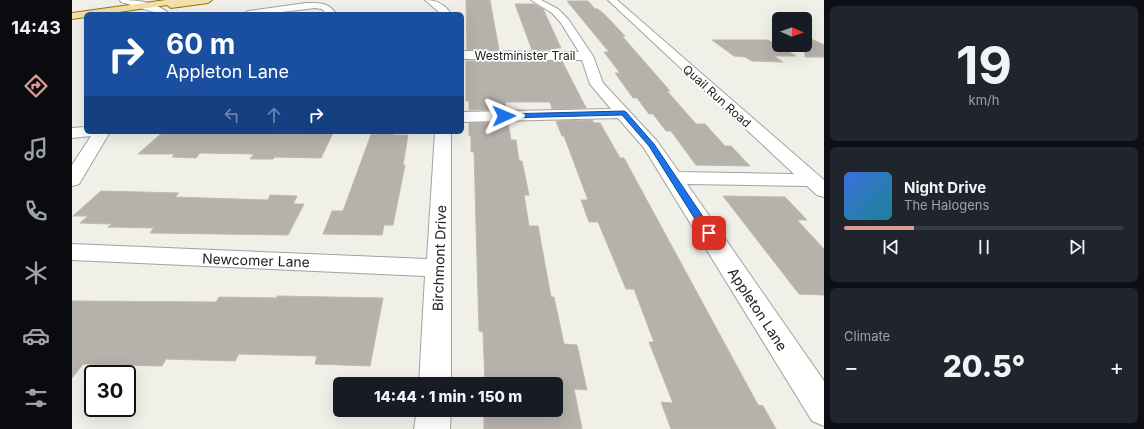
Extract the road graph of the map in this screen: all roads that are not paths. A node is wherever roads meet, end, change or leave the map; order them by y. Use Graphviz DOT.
graph roads {
  1 [pos="124,0"];
  2 [pos="184,0"];
  3 [pos="208,0"];
  4 [pos="429,0"];
  5 [pos="535,0"];
  6 [pos="612,0"];
  7 [pos="142,6"];
  8 [pos="153,8"];
  9 [pos="100,12"];
  10 [pos="126,12"];
  11 [pos="160,12"];
  12 [pos="262,12"];
  13 [pos="330,12"];
  14 [pos="445,12"];
  15 [pos="84,14"];
  16 [pos="72,16"];
  17 [pos="84,18"];
  18 [pos="72,20"];
  19 [pos="464,55"];
  20 [pos="587,56"];
  21 [pos="624,113"];
  22 [pos="464,117"];
  23 [pos="84,132"];
  24 [pos="72,133"];
  25 [pos="101,134"];
  26 [pos="443,134"];
  27 [pos="674,178"];
  28 [pos="72,180"];
  29 [pos="817,186"];
  30 [pos="72,252"];
  31 [pos="439,268"];
  32 [pos="435,377"];
  33 [pos="824,410"];
  34 [pos="433,417"];
  35 [pos="432,429"];
  1 -- 7 [label="street"];
  2 -- 7 [label="main road"];
  3 -- 8 [label="main road"];
  4 -- 14 [label="street"];
  5 -- 20 [label="street, Appleton Lane"];
  6 -- 29 [label="street, Quail Run Road"];
  7 -- 8 [label="street"];
  7 -- 9 [label="main road"];
  8 -- 10 [label="main road"];
  8 -- 11 [label="street"];
  12 -- 13 [label="street"];
  15 -- 16 [label="main road"];
  17 -- 18 [label="main road"];
  19 -- 20 [label="street, Westminister Trail"];
  20 -- 21 [label="street, Appleton Lane"];
  21 -- 22 [label="street"];
  21 -- 27 [label="street, Appleton Lane"];
  23 -- 24 [label="street"];
  25 -- 28 [label="street"];
  26 -- 31 [label="street, Birchmont Drive"];
  27 -- 29 [label="street"];
  27 -- 33 [label="street, Appleton Lane"];
  30 -- 31 [label="street, Newcomer Lane"];
  31 -- 32 [label="street, Birchmont Drive"];
  34 -- 35 [label="street"];
}
